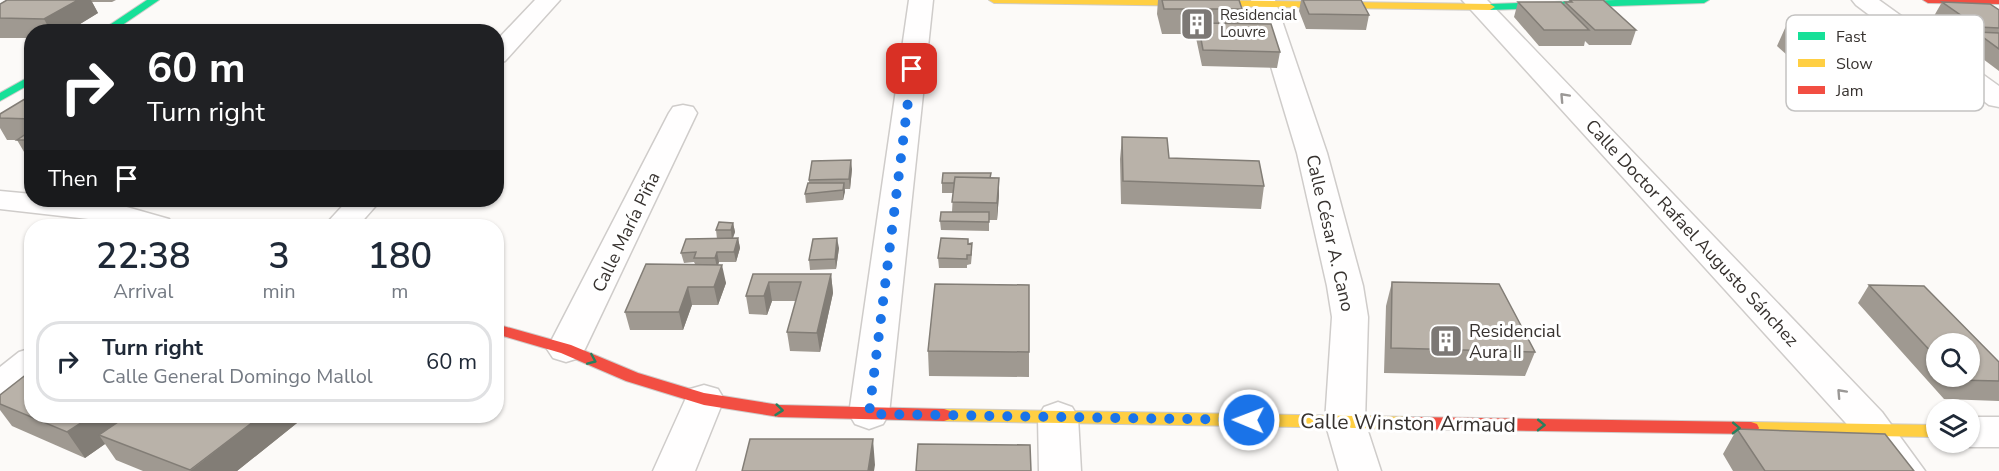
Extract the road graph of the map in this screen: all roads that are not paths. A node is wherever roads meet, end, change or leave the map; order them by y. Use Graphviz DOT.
graph roads {
  1 [pos="154,0"];
  2 [pos="548,0"];
  3 [pos="921,0"];
  4 [pos="994,0"];
  5 [pos="1704,0"];
  6 [pos="1864,0"];
  7 [pos="1928,0"];
  8 [pos="1263,1"];
  9 [pos="1999,1"];
  10 [pos="1477,4"];
  11 [pos="1884,15"];
  12 [pos="116,24"];
  13 [pos="504,47"];
  14 [pos="24,83"];
  15 [pos="1984,88"];
  16 [pos="0,98"];
  17 [pos="1999,99"];
  18 [pos="683,113"];
  19 [pos="0,200"];
  20 [pos="24,201"];
  21 [pos="118,207"];
  22 [pos="358,207"];
  23 [pos="143,219"];
  24 [pos="346,219"];
  25 [pos="504,331"];
  26 [pos="566,349"];
  27 [pos="24,368"];
  28 [pos="0,389"];
  29 [pos="704,399"];
  30 [pos="869,414"];
  31 [pos="1058,417"];
  32 [pos="1345,422"];
  33 [pos="1873,430"];
  34 [pos="1926,431"];
  35 [pos="1980,432"];
  36 [pos="1999,432"];
  37 [pos="674,471"];
  38 [pos="1060,471"];
  39 [pos="1360,471"];
  40 [pos="1904,471"];
  1 -- 12 [label="street"];
  2 -- 13 [label="street"];
  3 -- 30 [label="street"];
  4 -- 8 [label="street"];
  5 -- 10 [label="street"];
  6 -- 11 [label="street"];
  7 -- 9 [label="street"];
  8 -- 10 [label="street"];
  8 -- 32 [label="street, Calle César A. Cano"];
  33 -- 10 [label="street, Calle Doctor Rafael Augusto Sánchez, one-way"];
  14 -- 16 [label="street"];
  15 -- 17 [label="street"];
  18 -- 26 [label="street, Calle María Piña"];
  19 -- 20 [label="street"];
  21 -- 23 [label="street"];
  22 -- 24 [label="street"];
  25 -- 26 [label="street, Calle Winston Armaud"];
  26 -- 29 [label="street, Calle Winston Armaud, one-way"];
  27 -- 28 [label="street"];
  29 -- 30 [label="street, Calle Winston Armaud, one-way"];
  29 -- 37 [label="street"];
  30 -- 31 [label="street, Calle Winston Armaud"];
  31 -- 32 [label="street, Calle Winston Armaud"];
  31 -- 38 [label="street"];
  32 -- 33 [label="street, Calle Winston Armaud, one-way"];
  32 -- 39 [label="street, Calle César A. Cano"];
  33 -- 34 [label="street, Calle Winston Armaud"];
  33 -- 40 [label="street, Calle Doctor Rafael Augusto Sánchez"];
  35 -- 36 [label="street"];
}
